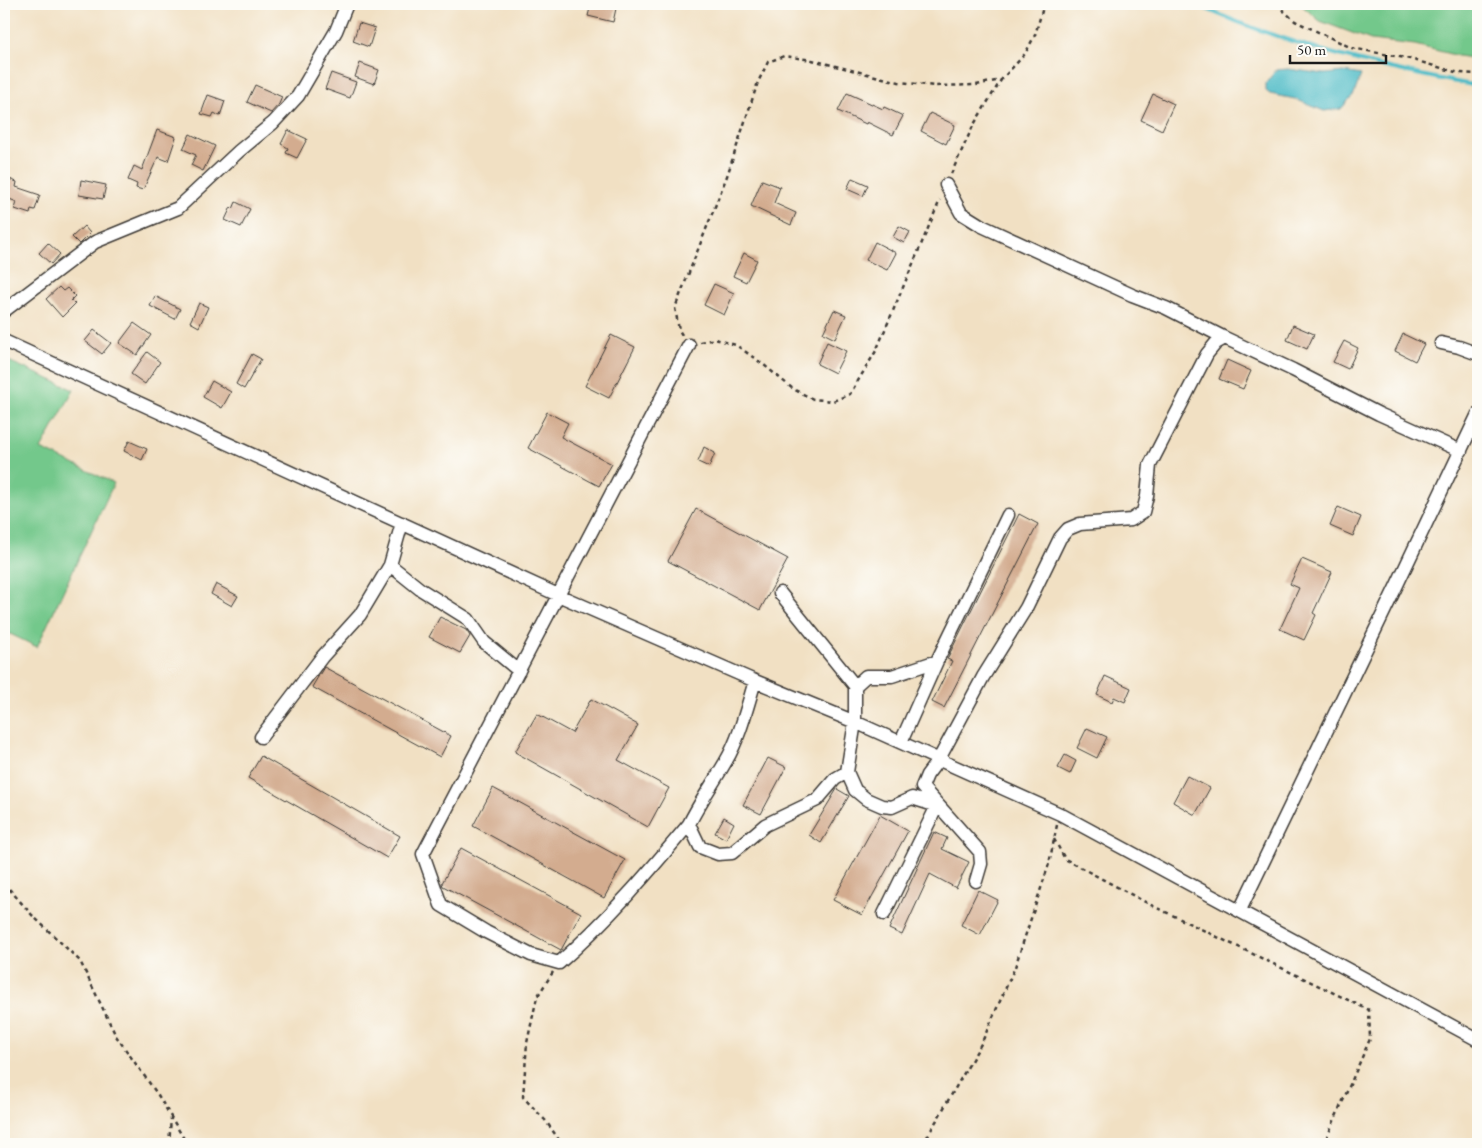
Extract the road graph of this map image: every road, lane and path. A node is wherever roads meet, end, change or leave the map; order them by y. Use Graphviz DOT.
graph roads {
  1 [pos="347,4"];
  2 [pos="1044,4"];
  3 [pos="1276,4"];
  4 [pos="1478,74"];
  5 [pos="1001,80"];
  6 [pos="946,186"];
  7 [pos="4,311"];
  8 [pos="1225,338"];
  9 [pos="4,341"];
  10 [pos="1441,342"];
  11 [pos="689,345"];
  12 [pos="1478,354"];
  13 [pos="1478,414"];
  14 [pos="1461,451"];
  15 [pos="1008,515"];
  16 [pos="402,523"];
  17 [pos="390,565"];
  18 [pos="780,593"];
  19 [pos="558,595"];
  20 [pos="937,660"];
  21 [pos="519,670"];
  22 [pos="755,681"];
  23 [pos="855,686"];
  24 [pos="855,722"];
  25 [pos="261,737"];
  26 [pos="901,742"];
  27 [pos="939,759"];
  28 [pos="847,772"];
  29 [pos="937,806"];
  30 [pos="1060,814"];
  31 [pos="689,824"];
  32 [pos="1054,839"];
  33 [pos="976,881"];
  34 [pos="4,883"];
  35 [pos="1240,910"];
  36 [pos="884,914"];
  37 [pos="559,963"];
  38 [pos="1478,1040"];
  39 [pos="171,1117"];
  40 [pos="169,1144"];
  41 [pos="187,1144"];
  42 [pos="562,1144"];
  43 [pos="923,1144"];
  44 [pos="1324,1144"];
  1 -- 7 [label="street"];
  2 -- 5 [label="path"];
  3 -- 4 [label="path"];
  5 -- 6 [label="path"];
  5 -- 11 [label="path"];
  6 -- 8 [label="street"];
  6 -- 11 [label="path"];
  8 -- 14 [label="street"];
  8 -- 27 [label="street"];
  9 -- 16 [label="street"];
  10 -- 12 [label="street"];
  11 -- 19 [label="street"];
  13 -- 14 [label="street"];
  14 -- 35 [label="street"];
  15 -- 20 [label="street"];
  16 -- 17 [label="street"];
  16 -- 19 [label="street"];
  17 -- 21 [label="street"];
  17 -- 25 [label="street"];
  18 -- 23 [label="street"];
  19 -- 21 [label="street"];
  19 -- 22 [label="street"];
  20 -- 23 [label="street"];
  20 -- 26 [label="street"];
  21 -- 37 [label="street"];
  22 -- 24 [label="street"];
  22 -- 31 [label="street"];
  23 -- 24 [label="street"];
  24 -- 26 [label="street"];
  24 -- 28 [label="street"];
  26 -- 27 [label="street"];
  27 -- 29 [label="street"];
  27 -- 30 [label="street"];
  28 -- 29 [label="street"];
  28 -- 31 [label="street"];
  29 -- 33 [label="street"];
  29 -- 36 [label="street"];
  30 -- 32 [label="path"];
  30 -- 35 [label="street"];
  31 -- 37 [label="street"];
  32 -- 43 [label="path"];
  32 -- 44 [label="path"];
  34 -- 39 [label="path"];
  35 -- 38 [label="street"];
  37 -- 42 [label="path"];
  39 -- 40 [label="path"];
  39 -- 41 [label="path"];
}
